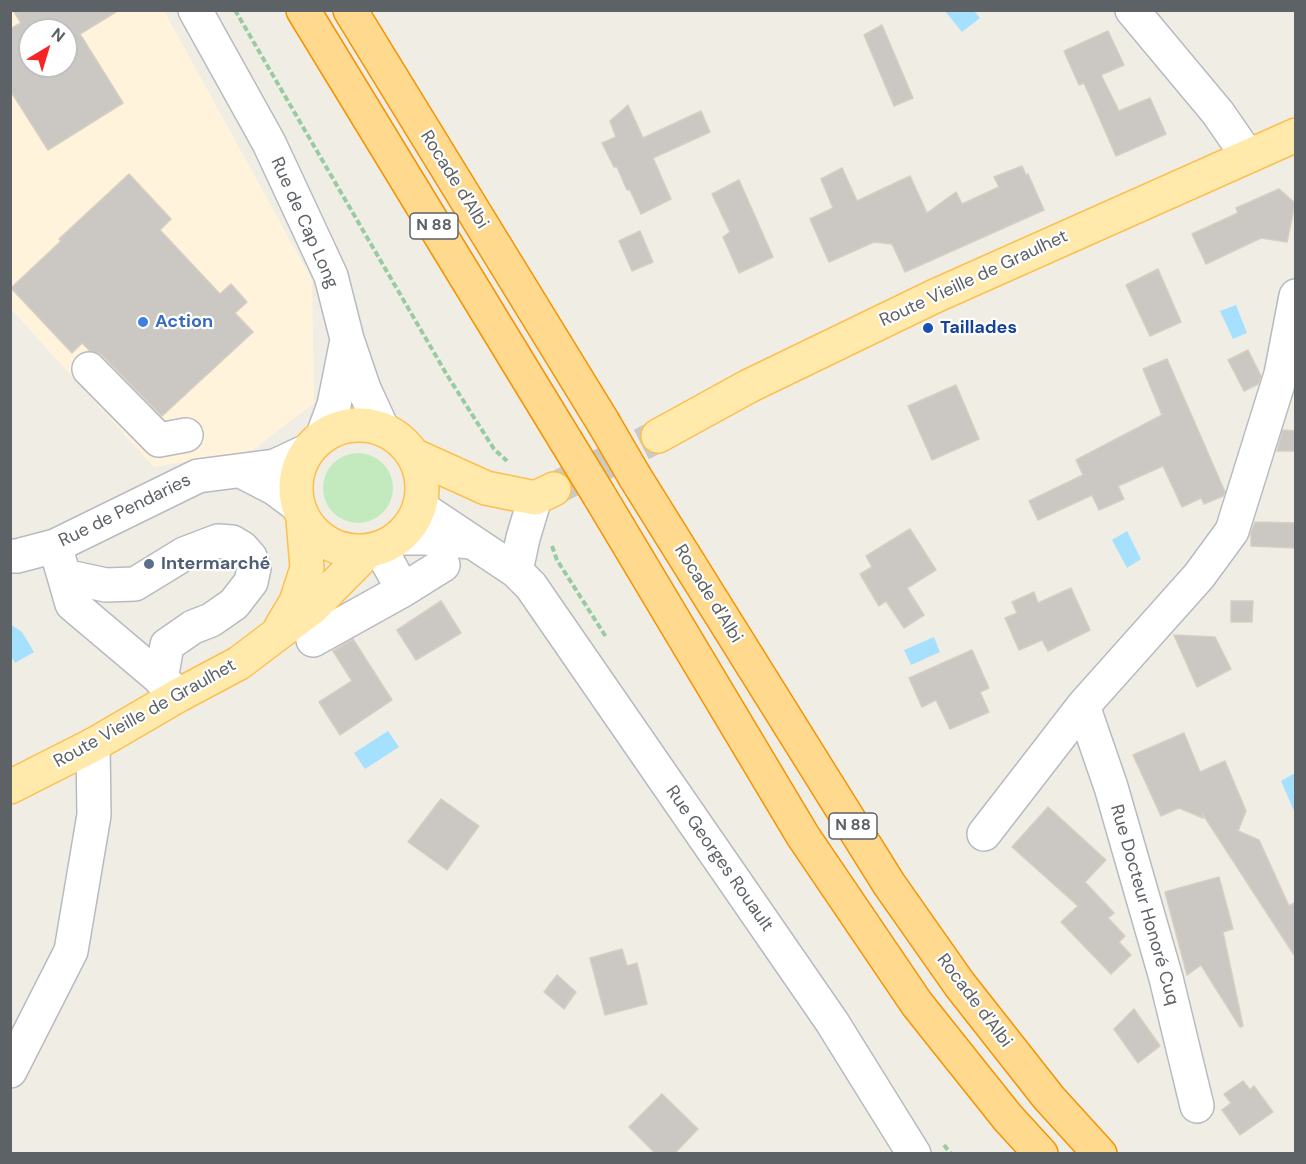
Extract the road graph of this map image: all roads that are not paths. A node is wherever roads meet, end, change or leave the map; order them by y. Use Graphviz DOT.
graph roads {
  1 [pos="185,10"];
  2 [pos="195,10"];
  3 [pos="303,10"];
  4 [pos="350,10"];
  5 [pos="1132,10"];
  6 [pos="1296,135"];
  7 [pos="269,143"];
  8 [pos="1247,155"];
  9 [pos="1296,296"];
  10 [pos="347,339"];
  11 [pos="89,369"];
  12 [pos="382,428"];
  13 [pos="186,435"];
  14 [pos="658,436"];
  15 [pos="315,443"];
  16 [pos="413,455"];
  17 [pos="241,471"];
  18 [pos="486,488"];
  19 [pos="543,494"];
  20 [pos="421,500"];
  21 [pos="300,512"];
  22 [pos="474,542"];
  23 [pos="55,546"];
  24 [pos="382,546"];
  25 [pos="10,556"];
  26 [pos="442,565"];
  27 [pos="516,571"];
  28 [pos="64,576"];
  29 [pos="403,590"];
  30 [pos="275,636"];
  31 [pos="313,640"];
  32 [pos="170,687"];
  33 [pos="1083,706"];
  34 [pos="93,745"];
  35 [pos="10,787"];
  36 [pos="984,834"];
  37 [pos="10,1071"];
  38 [pos="1197,1106"];
  39 [pos="928,1148"];
  40 [pos="1041,1154"];
  41 [pos="1100,1154"];
  1 -- 7 [label="street, Rue de Cap Long"];
  2 -- 7 [label="street, Rue de Cap Long"];
  3 -- 40 [label="highway, N 88, bridge"];
  4 -- 41 [label="highway, Rocade d'Albi / N 88, bridge"];
  5 -- 8 [label="street"];
  6 -- 8 [label="main road, Route Vieille de Graulhet"];
  7 -- 10 [label="street, Rue de Cap Long"];
  8 -- 14 [label="main road, Route Vieille de Graulhet"];
  9 -- 33 [label="street"];
  10 -- 12 [label="street, Rue de Cap Long"];
  10 -- 15 [label="street, Rue de Cap Long"];
  11 -- 13 [label="street"];
  12 -- 15 [label="main road"];
  12 -- 16 [label="main road"];
  15 -- 17 [label="street, Rue de Pendaries"];
  15 -- 21 [label="main road"];
  16 -- 18 [label="main road"];
  16 -- 20 [label="main road"];
  17 -- 21 [label="street"];
  17 -- 23 [label="street, Rue de Pendaries"];
  18 -- 19 [label="main road"];
  18 -- 20 [label="main road"];
  19 -- 27 [label="street"];
  20 -- 22 [label="street, Rue Georges Rouault"];
  20 -- 24 [label="main road"];
  21 -- 24 [label="main road"];
  21 -- 30 [label="main road, Route Vieille de Graulhet"];
  22 -- 24 [label="street, Rue Georges Rouault"];
  22 -- 27 [label="street, Rue Georges Rouault"];
  23 -- 25 [label="street, Rue de Pendaries"];
  23 -- 28 [label="street"];
  24 -- 29 [label="street"];
  24 -- 30 [label="main road, Route Vieille de Graulhet"];
  26 -- 29 [label="street"];
  27 -- 39 [label="street, Rue Georges Rouault"];
  28 -- 32 [label="street"];
  28 -- 32 [label="street"];
  29 -- 31 [label="street"];
  30 -- 32 [label="main road, Route Vieille de Graulhet"];
  32 -- 34 [label="main road, Route Vieille de Graulhet"];
  33 -- 36 [label="street"];
  33 -- 38 [label="street, Rue Docteur Honoré Cuq"];
  34 -- 35 [label="main road, Route Vieille de Graulhet"];
  34 -- 37 [label="street"];
}
